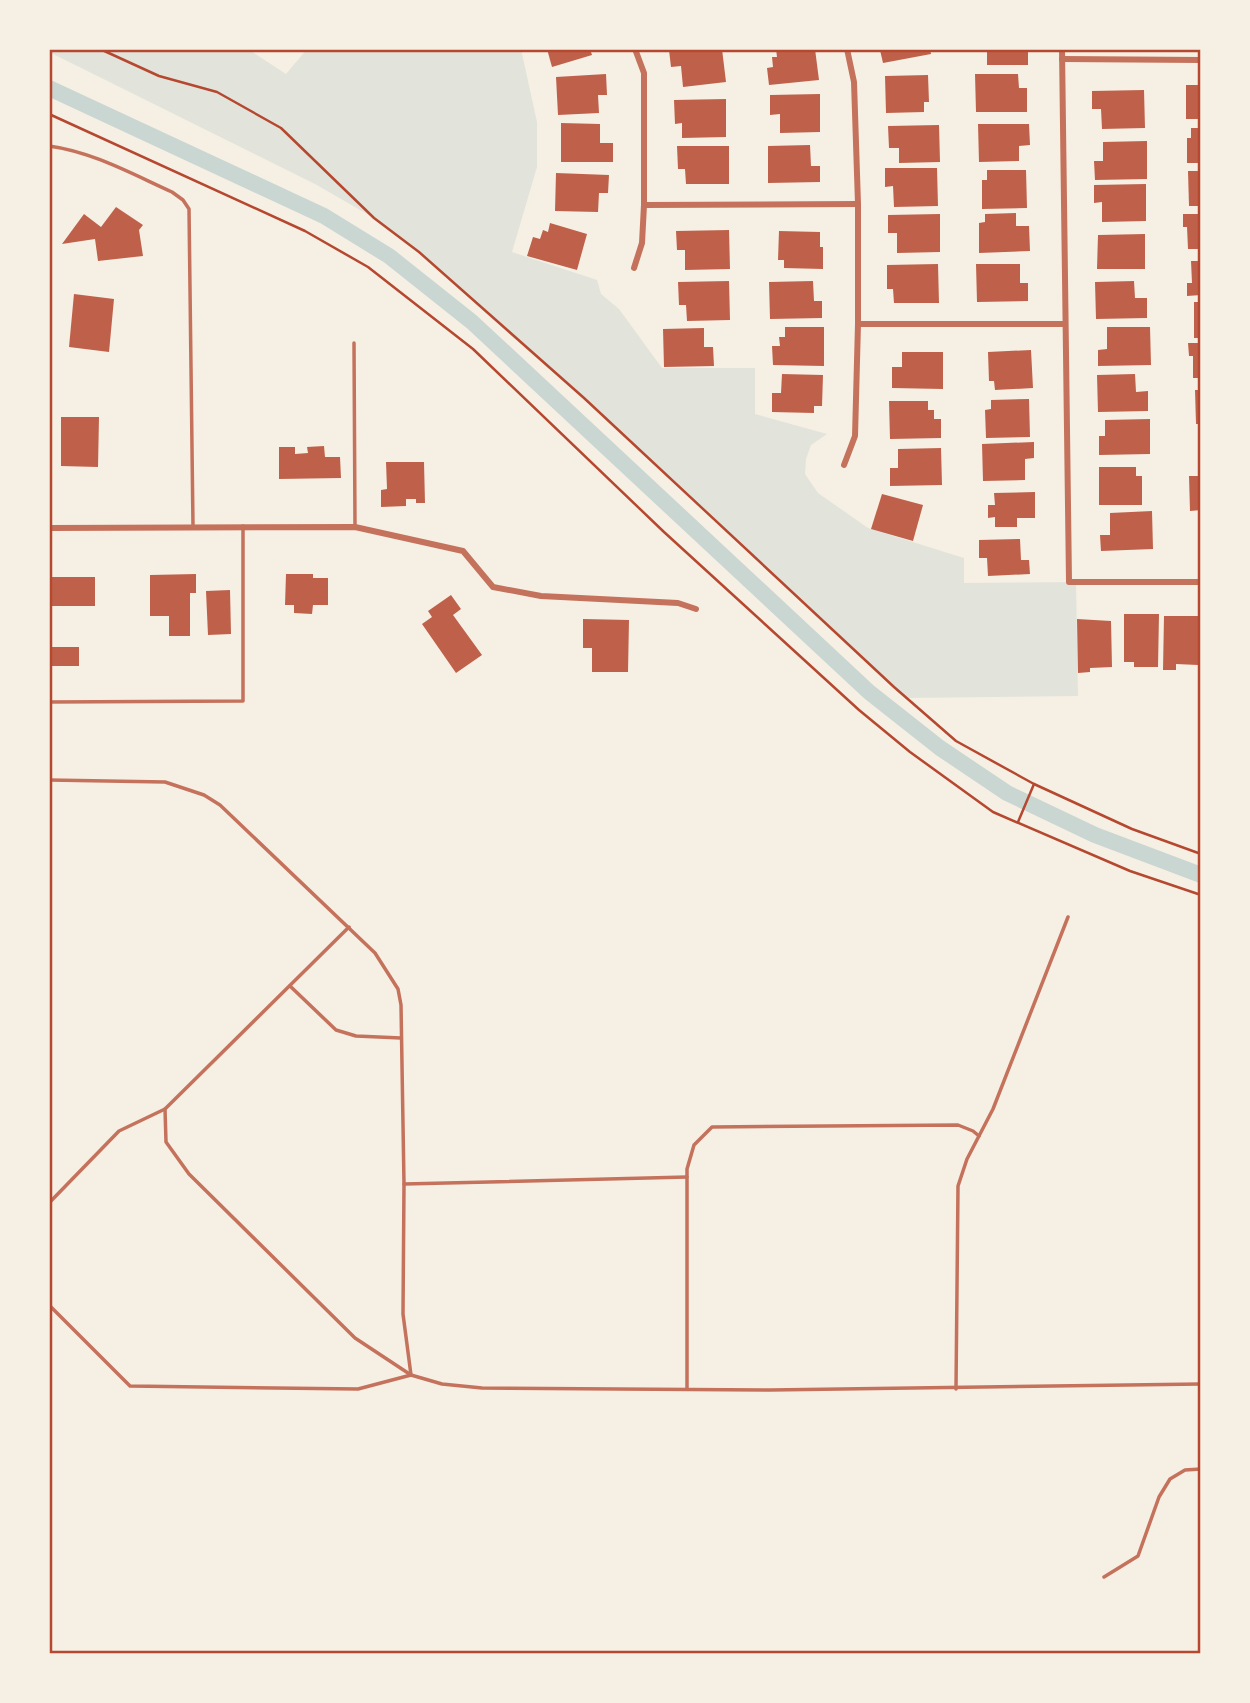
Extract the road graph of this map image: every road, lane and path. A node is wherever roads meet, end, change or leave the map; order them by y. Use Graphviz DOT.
graph roads {
  1 [pos="100,49"];
  2 [pos="635,49"];
  3 [pos="847,49"];
  4 [pos="1062,49"];
  5 [pos="1062,59"];
  6 [pos="1201,61"];
  7 [pos="49,114"];
  8 [pos="49,146"];
  9 [pos="858,204"];
  10 [pos="644,205"];
  11 [pos="634,268"];
  12 [pos="858,324"];
  13 [pos="1065,324"];
  14 [pos="354,343"];
  15 [pos="844,465"];
  16 [pos="193,526"];
  17 [pos="243,526"];
  18 [pos="355,527"];
  19 [pos="49,528"];
  20 [pos="1201,582"];
  21 [pos="696,609"];
  22 [pos="49,702"];
  23 [pos="49,780"];
  24 [pos="1034,784"];
  25 [pos="1018,822"];
  26 [pos="1201,854"];
  27 [pos="1201,895"];
  28 [pos="1068,917"];
  29 [pos="349,928"];
  30 [pos="290,986"];
  31 [pos="401,1038"];
  32 [pos="165,1109"];
  33 [pos="979,1136"];
  34 [pos="687,1177"];
  35 [pos="404,1184"];
  36 [pos="49,1203"];
  37 [pos="49,1305"];
  38 [pos="411,1375"];
  39 [pos="1201,1384"];
  40 [pos="956,1389"];
  41 [pos="687,1390"];
  42 [pos="1201,1469"];
  43 [pos="1104,1577"];
  1 -- 24 [label="path"];
  2 -- 10 [label="street"];
  3 -- 9 [label="street"];
  4 -- 5 [label="street"];
  5 -- 6 [label="street"];
  5 -- 13 [label="street"];
  7 -- 25 [label="path"];
  8 -- 16 [label="lane"];
  9 -- 10 [label="street"];
  9 -- 12 [label="street"];
  10 -- 11 [label="street"];
  12 -- 13 [label="street"];
  12 -- 15 [label="street"];
  13 -- 20 [label="street"];
  14 -- 18 [label="lane"];
  16 -- 17 [label="street"];
  16 -- 19 [label="street"];
  17 -- 18 [label="street"];
  17 -- 22 [label="lane"];
  18 -- 21 [label="street"];
  23 -- 29 [label="lane"];
  24 -- 25 [label="path"];
  24 -- 26 [label="path"];
  25 -- 27 [label="path"];
  28 -- 33 [label="lane"];
  29 -- 30 [label="lane"];
  29 -- 31 [label="lane"];
  30 -- 31 [label="lane"];
  30 -- 32 [label="lane"];
  31 -- 35 [label="lane"];
  32 -- 36 [label="lane"];
  32 -- 38 [label="lane"];
  33 -- 34 [label="lane"];
  33 -- 40 [label="lane"];
  34 -- 35 [label="lane"];
  34 -- 41 [label="lane"];
  35 -- 38 [label="lane"];
  37 -- 38 [label="lane"];
  38 -- 41 [label="lane"];
  39 -- 40 [label="lane"];
  40 -- 41 [label="lane"];
  42 -- 43 [label="lane"];
}
